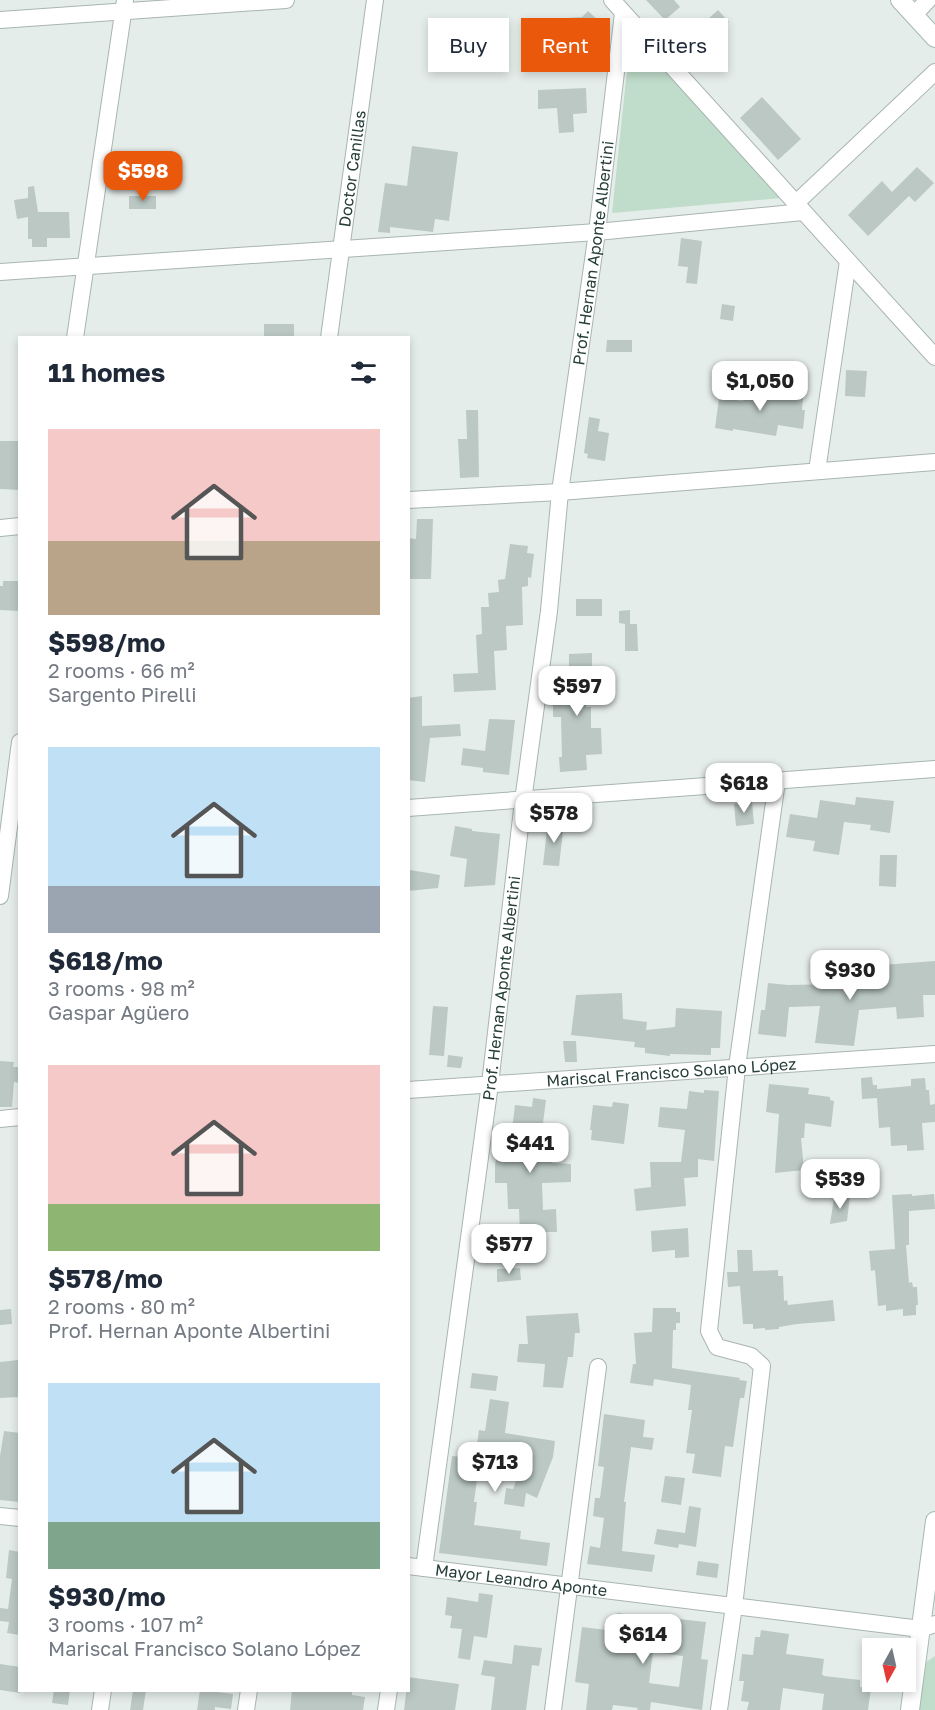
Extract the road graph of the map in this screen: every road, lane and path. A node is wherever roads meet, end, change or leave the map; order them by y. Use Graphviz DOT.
graph roads {
  1 [pos="286,0"];
  2 [pos="375,0"];
  3 [pos="612,0"];
  4 [pos="900,0"];
  5 [pos="928,0"];
  6 [pos="124,6"];
  7 [pos="623,13"];
  8 [pos="914,15"];
  9 [pos="0,21"];
  10 [pos="935,38"];
  11 [pos="935,72"];
  12 [pos="800,207"];
  13 [pos="597,232"];
  14 [pos="341,249"];
  15 [pos="848,261"];
  16 [pos="86,266"];
  17 [pos="0,272"];
  18 [pos="75,336"];
  19 [pos="329,336"];
  20 [pos="935,357"];
  21 [pos="935,462"];
  22 [pos="817,471"];
  23 [pos="560,492"];
  24 [pos="410,500"];
  25 [pos="18,526"];
  26 [pos="0,528"];
  27 [pos="18,756"];
  28 [pos="935,769"];
  29 [pos="777,781"];
  30 [pos="523,801"];
  31 [pos="410,808"];
  32 [pos="9,826"];
  33 [pos="0,896"];
  34 [pos="935,1054"];
  35 [pos="738,1067"];
  36 [pos="490,1084"];
  37 [pos="410,1090"];
  38 [pos="18,1118"];
  39 [pos="0,1119"];
  40 [pos="598,1368"];
  41 [pos="0,1516"];
  42 [pos="18,1518"];
  43 [pos="0,1521"];
  44 [pos="935,1521"];
  45 [pos="416,1567"];
  46 [pos="570,1586"];
  47 [pos="734,1606"];
  48 [pos="928,1626"];
  49 [pos="103,1692"];
  50 [pos="249,1692"];
  51 [pos="389,1692"];
  52 [pos="100,1710"];
  53 [pos="246,1710"];
  54 [pos="386,1710"];
  55 [pos="553,1710"];
  56 [pos="719,1710"];
  57 [pos="910,1710"];
  1 -- 6 [label="street"];
  2 -- 14 [label="street, Doctor Canillas"];
  3 -- 7 [label="street"];
  4 -- 8 [label="street"];
  5 -- 8 [label="street"];
  6 -- 9 [label="street"];
  6 -- 16 [label="street"];
  7 -- 12 [label="street"];
  7 -- 13 [label="street, Prof. Hernan Aponte Albertini"];
  8 -- 10 [label="street"];
  11 -- 12 [label="street"];
  12 -- 13 [label="street"];
  12 -- 15 [label="street"];
  13 -- 14 [label="street"];
  13 -- 23 [label="street, Prof. Hernan Aponte Albertini"];
  14 -- 16 [label="street"];
  14 -- 19 [label="street, Doctor Canillas"];
  15 -- 20 [label="street"];
  15 -- 22 [label="street"];
  16 -- 17 [label="street"];
  16 -- 18 [label="street"];
  21 -- 22 [label="street"];
  22 -- 23 [label="street"];
  23 -- 24 [label="street"];
  23 -- 30 [label="street, Prof. Hernan Aponte Albertini"];
  25 -- 26 [label="street"];
  27 -- 32 [label="street"];
  28 -- 29 [label="street"];
  29 -- 30 [label="street"];
  29 -- 35 [label="street"];
  30 -- 31 [label="street"];
  30 -- 36 [label="street, Prof. Hernan Aponte Albertini"];
  32 -- 33 [label="street"];
  34 -- 35 [label="street, Mariscal Francisco Solano López"];
  35 -- 36 [label="street, Mariscal Francisco Solano López"];
  35 -- 47 [label="street"];
  36 -- 37 [label="street, Mariscal Francisco Solano López"];
  36 -- 45 [label="street, Prof. Hernan Aponte Albertini"];
  38 -- 39 [label="street"];
  40 -- 46 [label="street"];
  41 -- 42 [label="street"];
  41 -- 43 [label="street"];
  44 -- 48 [label="street"];
  45 -- 46 [label="street, Mayor Leandro Aponte"];
  46 -- 47 [label="street, Mayor Leandro Aponte"];
  46 -- 55 [label="street"];
  47 -- 48 [label="street, Mayor Leandro Aponte"];
  47 -- 56 [label="street"];
  48 -- 57 [label="street"];
  49 -- 52 [label="street"];
  50 -- 53 [label="street"];
  51 -- 54 [label="street"];
}
